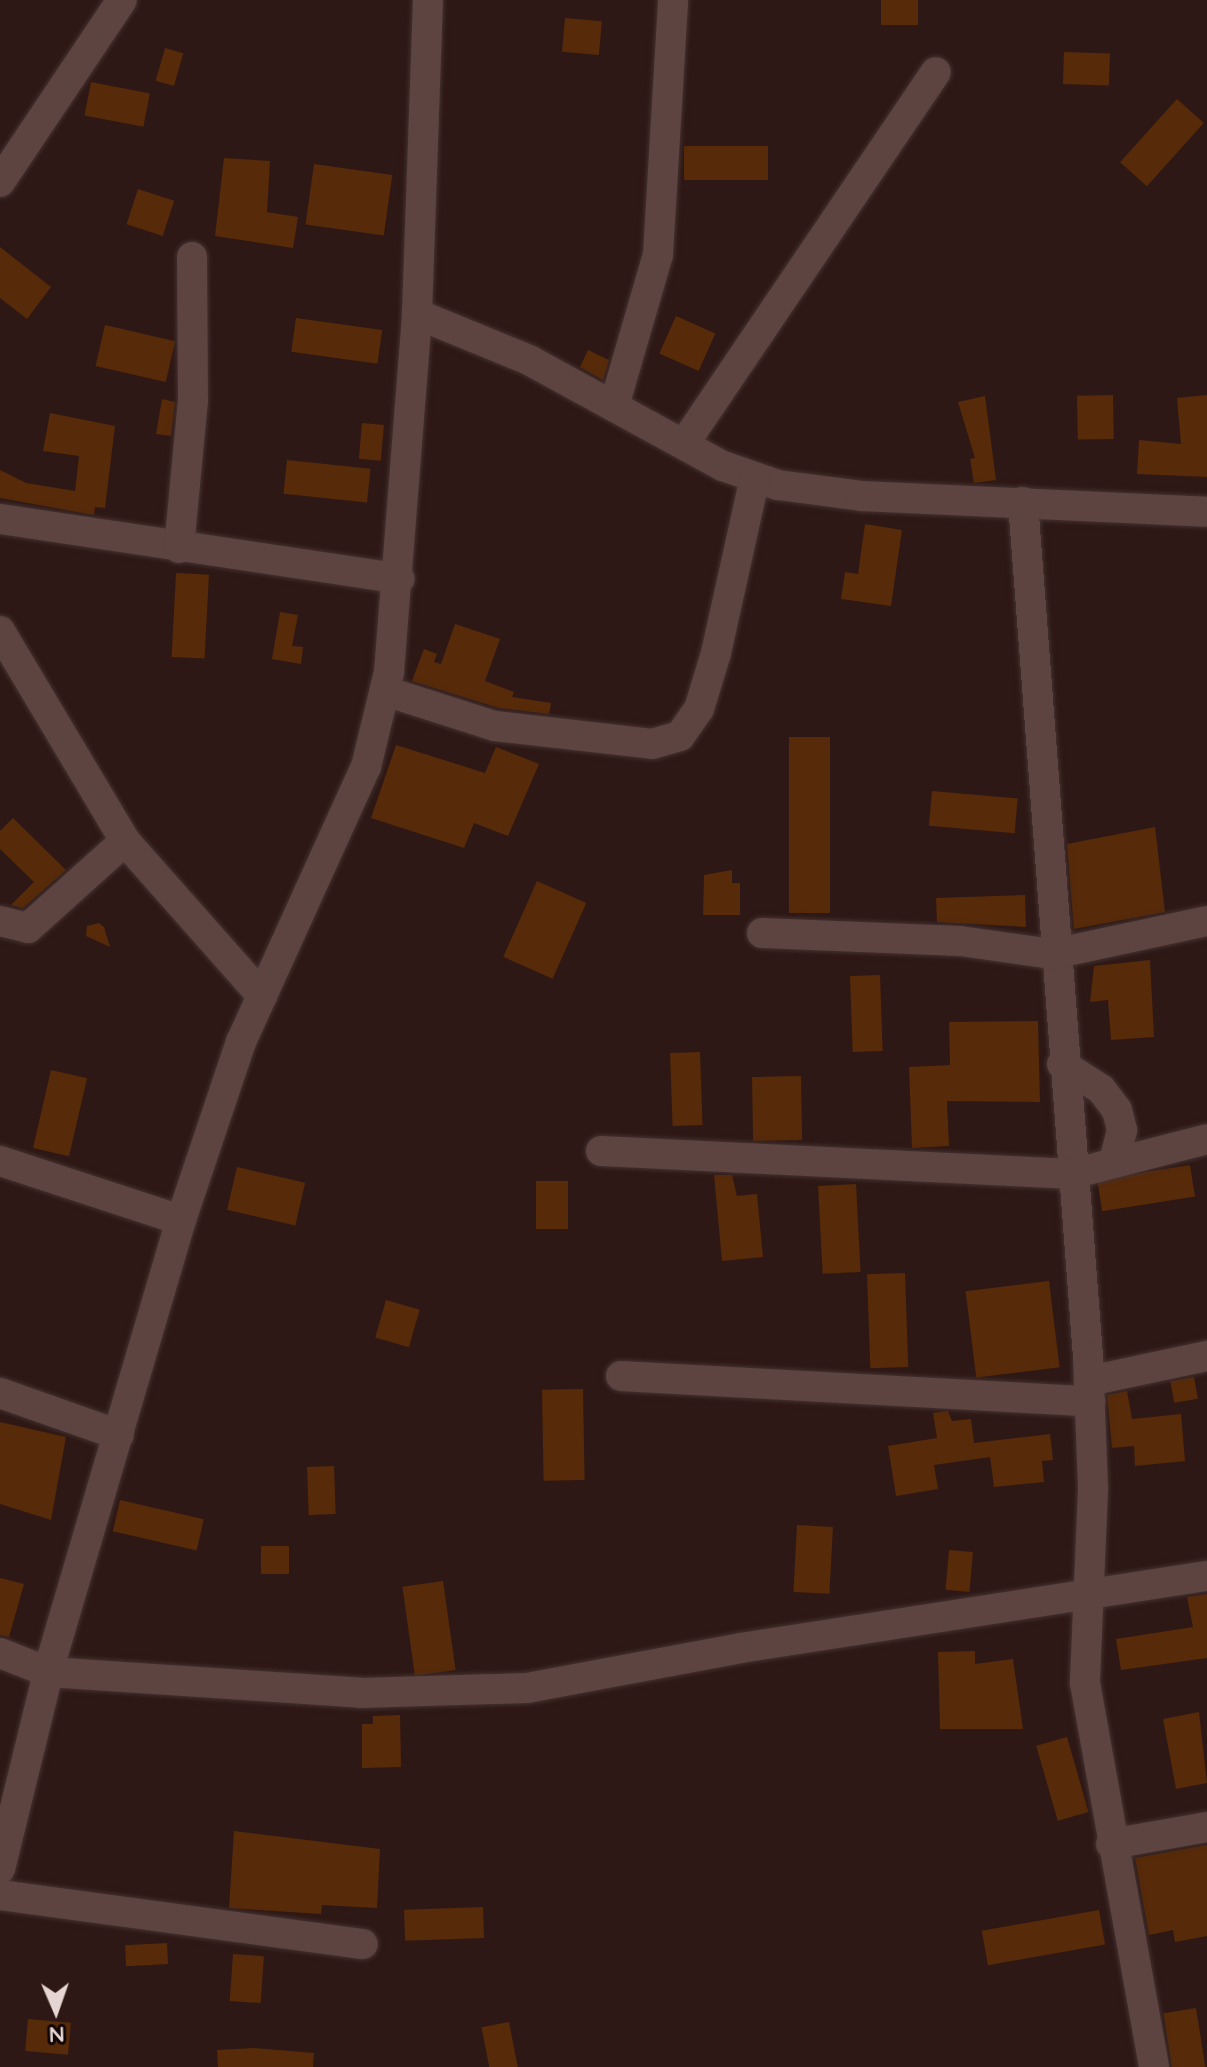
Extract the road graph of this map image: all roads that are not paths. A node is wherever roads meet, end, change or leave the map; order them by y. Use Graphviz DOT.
graph roads {
  1 [pos="122,0"];
  2 [pos="428,0"];
  3 [pos="673,0"];
  4 [pos="936,72"];
  5 [pos="0,182"];
  6 [pos="192,257"];
  7 [pos="417,314"];
  8 [pos="614,406"];
  9 [pos="684,444"];
  10 [pos="755,477"];
  11 [pos="1023,502"];
  12 [pos="1207,512"];
  13 [pos="0,519"];
  14 [pos="179,548"];
  15 [pos="400,579"];
  16 [pos="0,631"];
  17 [pos="385,691"];
  18 [pos="125,841"];
  19 [pos="0,921"];
  20 [pos="1207,921"];
  21 [pos="762,933"];
  22 [pos="1053,954"];
  23 [pos="262,996"];
  24 [pos="1062,1064"];
  25 [pos="1207,1139"];
  26 [pos="601,1151"];
  27 [pos="0,1161"];
  28 [pos="1114,1163"];
  29 [pos="1072,1174"];
  30 [pos="181,1220"];
  31 [pos="1207,1356"];
  32 [pos="621,1376"];
  33 [pos="1089,1391"];
  34 [pos="0,1393"];
  35 [pos="119,1435"];
  36 [pos="1207,1576"];
  37 [pos="1088,1598"];
  38 [pos="0,1653"];
  39 [pos="48,1672"];
  40 [pos="1207,1827"];
  41 [pos="1111,1844"];
  42 [pos="0,1869"];
  43 [pos="0,1895"];
  44 [pos="363,1944"];
  45 [pos="1154,2067"];
  1 -- 5 [label="street"];
  2 -- 7 [label="street"];
  3 -- 8 [label="street"];
  4 -- 9 [label="street"];
  6 -- 14 [label="street"];
  7 -- 8 [label="street"];
  7 -- 15 [label="street"];
  8 -- 9 [label="street"];
  9 -- 10 [label="street"];
  10 -- 11 [label="street"];
  10 -- 17 [label="street"];
  11 -- 12 [label="street"];
  11 -- 22 [label="street"];
  13 -- 14 [label="street"];
  14 -- 15 [label="street"];
  15 -- 17 [label="street"];
  16 -- 18 [label="street"];
  17 -- 23 [label="street"];
  18 -- 19 [label="street"];
  18 -- 23 [label="street"];
  20 -- 22 [label="street"];
  21 -- 22 [label="street"];
  22 -- 24 [label="street"];
  23 -- 30 [label="street"];
  24 -- 28 [label="street"];
  24 -- 29 [label="street"];
  25 -- 28 [label="street"];
  26 -- 29 [label="street"];
  27 -- 30 [label="street"];
  28 -- 29 [label="street"];
  29 -- 33 [label="street"];
  30 -- 35 [label="street"];
  31 -- 33 [label="street"];
  32 -- 33 [label="street"];
  33 -- 37 [label="street"];
  34 -- 35 [label="street"];
  35 -- 39 [label="street"];
  36 -- 37 [label="street"];
  37 -- 39 [label="street"];
  37 -- 41 [label="street"];
  38 -- 39 [label="street"];
  39 -- 42 [label="street"];
  40 -- 41 [label="street"];
  41 -- 45 [label="street"];
  43 -- 44 [label="street"];
}
